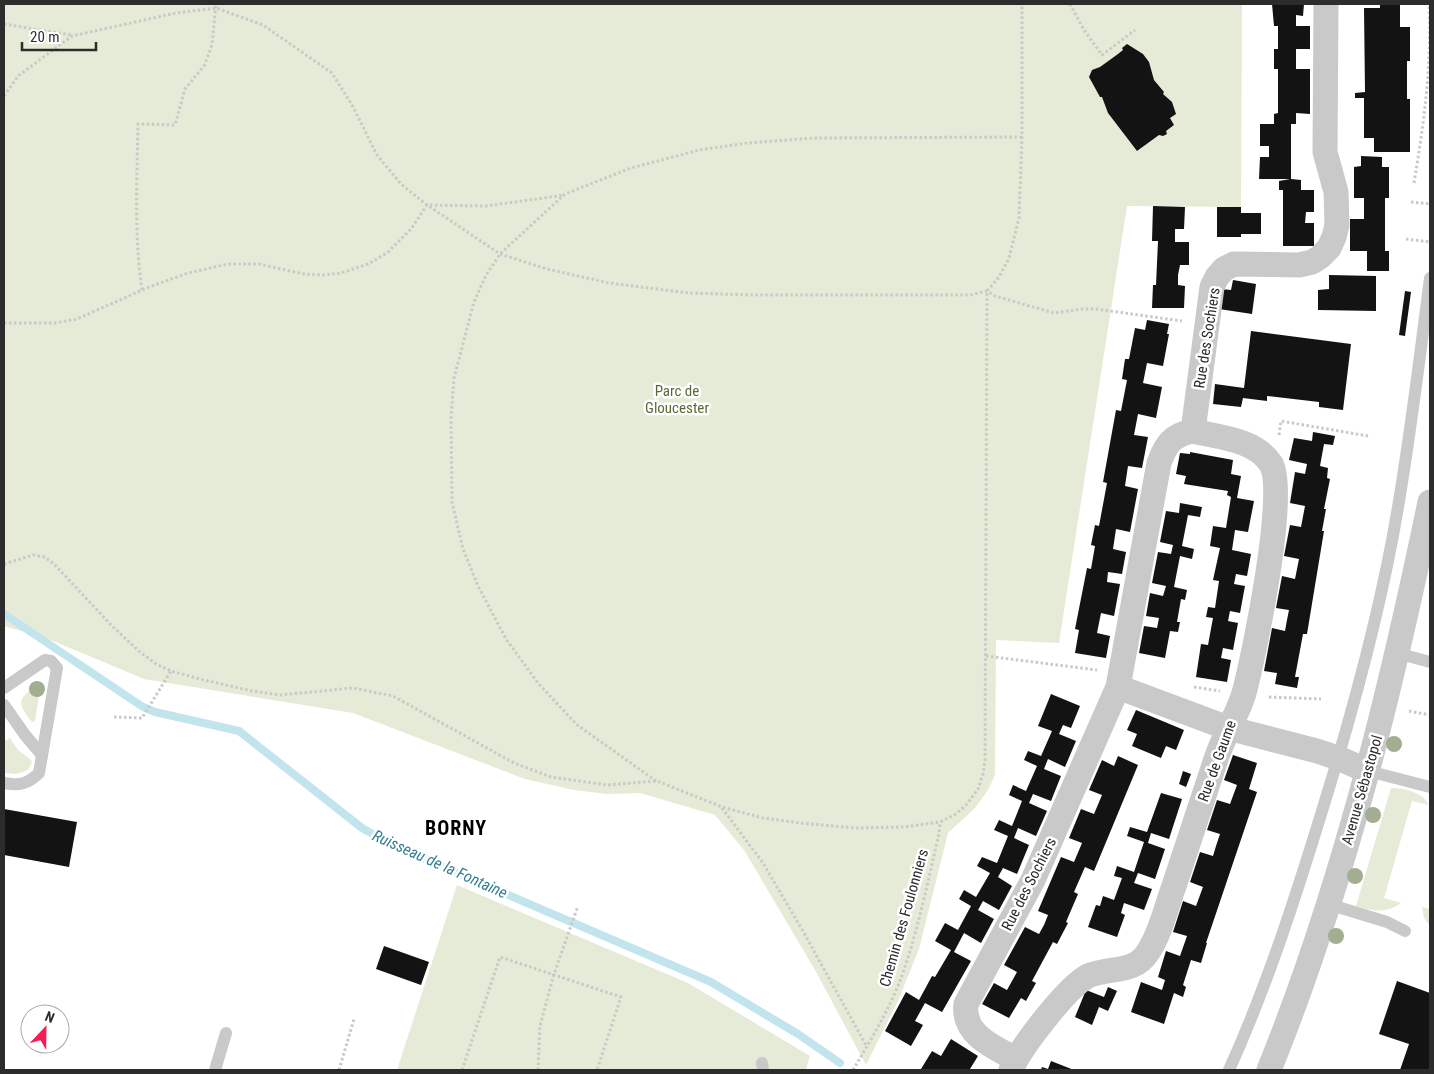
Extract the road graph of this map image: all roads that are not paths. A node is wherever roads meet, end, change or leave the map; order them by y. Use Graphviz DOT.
graph roads {
  1 [pos="1326,4"];
  2 [pos="1430,278"];
  3 [pos="1192,431"];
  4 [pos="1430,502"];
  5 [pos="1397,653"];
  6 [pos="1430,662"];
  7 [pos="1118,687"];
  8 [pos="4,688"];
  9 [pos="4,705"];
  10 [pos="15,720"];
  11 [pos="4,728"];
  12 [pos="1228,728"];
  13 [pos="42,755"];
  14 [pos="1338,758"];
  15 [pos="1368,771"];
  16 [pos="4,784"];
  17 [pos="1430,787"];
  18 [pos="1328,904"];
  19 [pos="1405,931"];
  20 [pos="226,1033"];
  21 [pos="1014,1064"];
  22 [pos="215,1070"];
  23 [pos="1229,1070"];
  24 [pos="1269,1070"];
  1 -- 3 [label="street, Rue des Sochiers"];
  2 -- 14 [label="lane"];
  3 -- 7 [label="street, Rue des Sochiers"];
  3 -- 12 [label="street, Rue de Gaume"];
  4 -- 5 [label="street, Avenue Sébastopol"];
  5 -- 6 [label="lane"];
  5 -- 15 [label="street, Avenue Sébastopol"];
  7 -- 12 [label="street"];
  7 -- 21 [label="street, Rue des Sochiers"];
  8 -- 13 [label="lane"];
  9 -- 10 [label="lane"];
  10 -- 11 [label="lane"];
  10 -- 13 [label="lane"];
  12 -- 14 [label="street"];
  12 -- 21 [label="street, Rue de Gaume"];
  13 -- 16 [label="lane"];
  14 -- 15 [label="street"];
  14 -- 23 [label="lane"];
  15 -- 17 [label="lane"];
  15 -- 18 [label="street, Avenue Sébastopol"];
  18 -- 19 [label="lane"];
  18 -- 24 [label="street, Avenue Sébastopol"];
  20 -- 22 [label="lane"];
}
